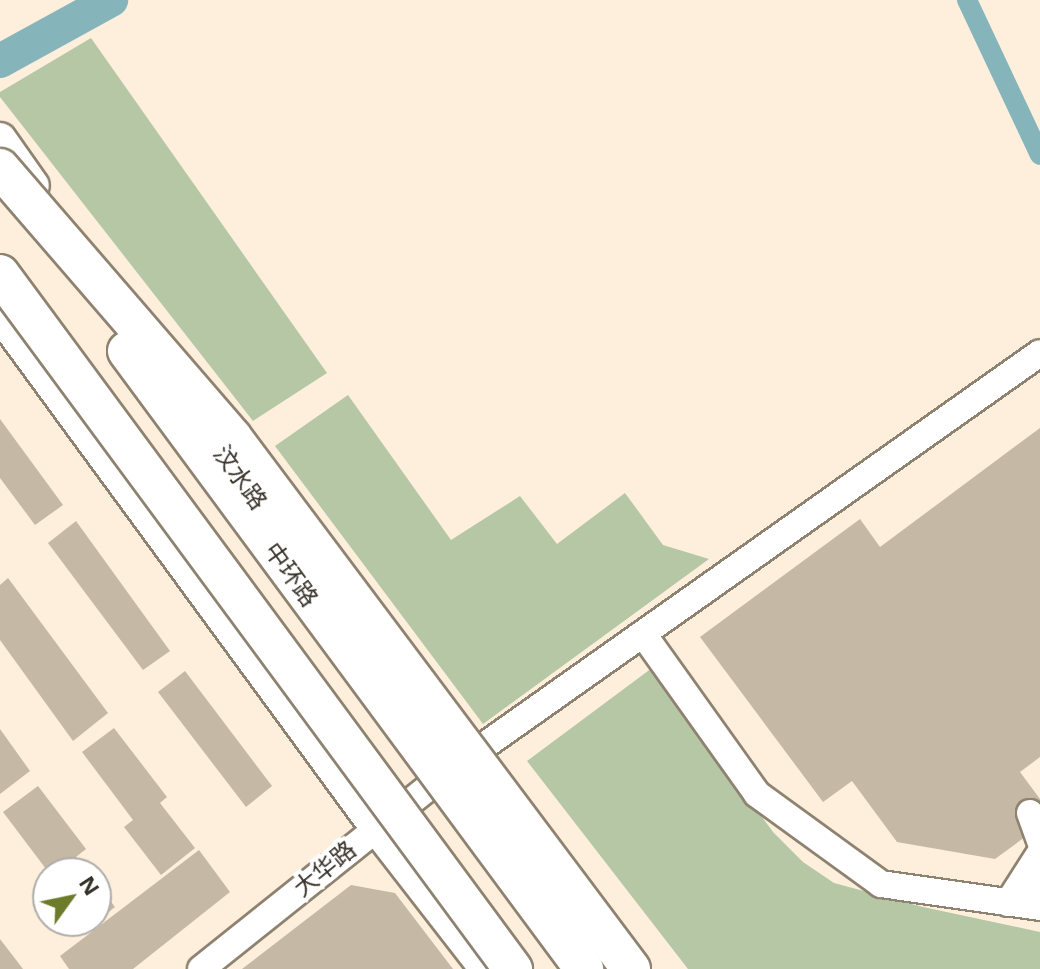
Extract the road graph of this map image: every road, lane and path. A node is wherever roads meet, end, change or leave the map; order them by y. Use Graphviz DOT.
graph roads {
  1 [pos="0,157"];
  2 [pos="0,274"];
  3 [pos="0,314"];
  4 [pos="1040,353"];
  5 [pos="643,634"];
  6 [pos="450,770"];
  7 [pos="1030,813"];
  8 [pos="376,827"];
  9 [pos="1040,841"];
  10 [pos="1040,853"];
  11 [pos="1040,881"];
  12 [pos="1008,903"];
  13 [pos="1040,907"];
  14 [pos="201,969"];
  15 [pos="486,969"];
  16 [pos="513,969"];
  17 [pos="584,969"];
  18 [pos="597,969"];
  19 [pos="631,969"];
  1 -- 6 [label="main road, 汶水路"];
  1 -- 17 [label="highway, 中环路, bridge"];
  1 -- 19 [label="highway, bridge"];
  2 -- 16 [label="highway, bridge"];
  3 -- 8 [label="main road"];
  4 -- 5 [label="street, 大华路"];
  5 -- 6 [label="street, 大华路"];
  5 -- 12 [label="street"];
  6 -- 8 [label="street, 大华路"];
  6 -- 18 [label="main road, 汶水路"];
  7 -- 9 [label="street"];
  8 -- 14 [label="street, 大华路"];
  8 -- 15 [label="main road"];
  10 -- 12 [label="street"];
  11 -- 12 [label="street"];
  12 -- 13 [label="street"];
}
